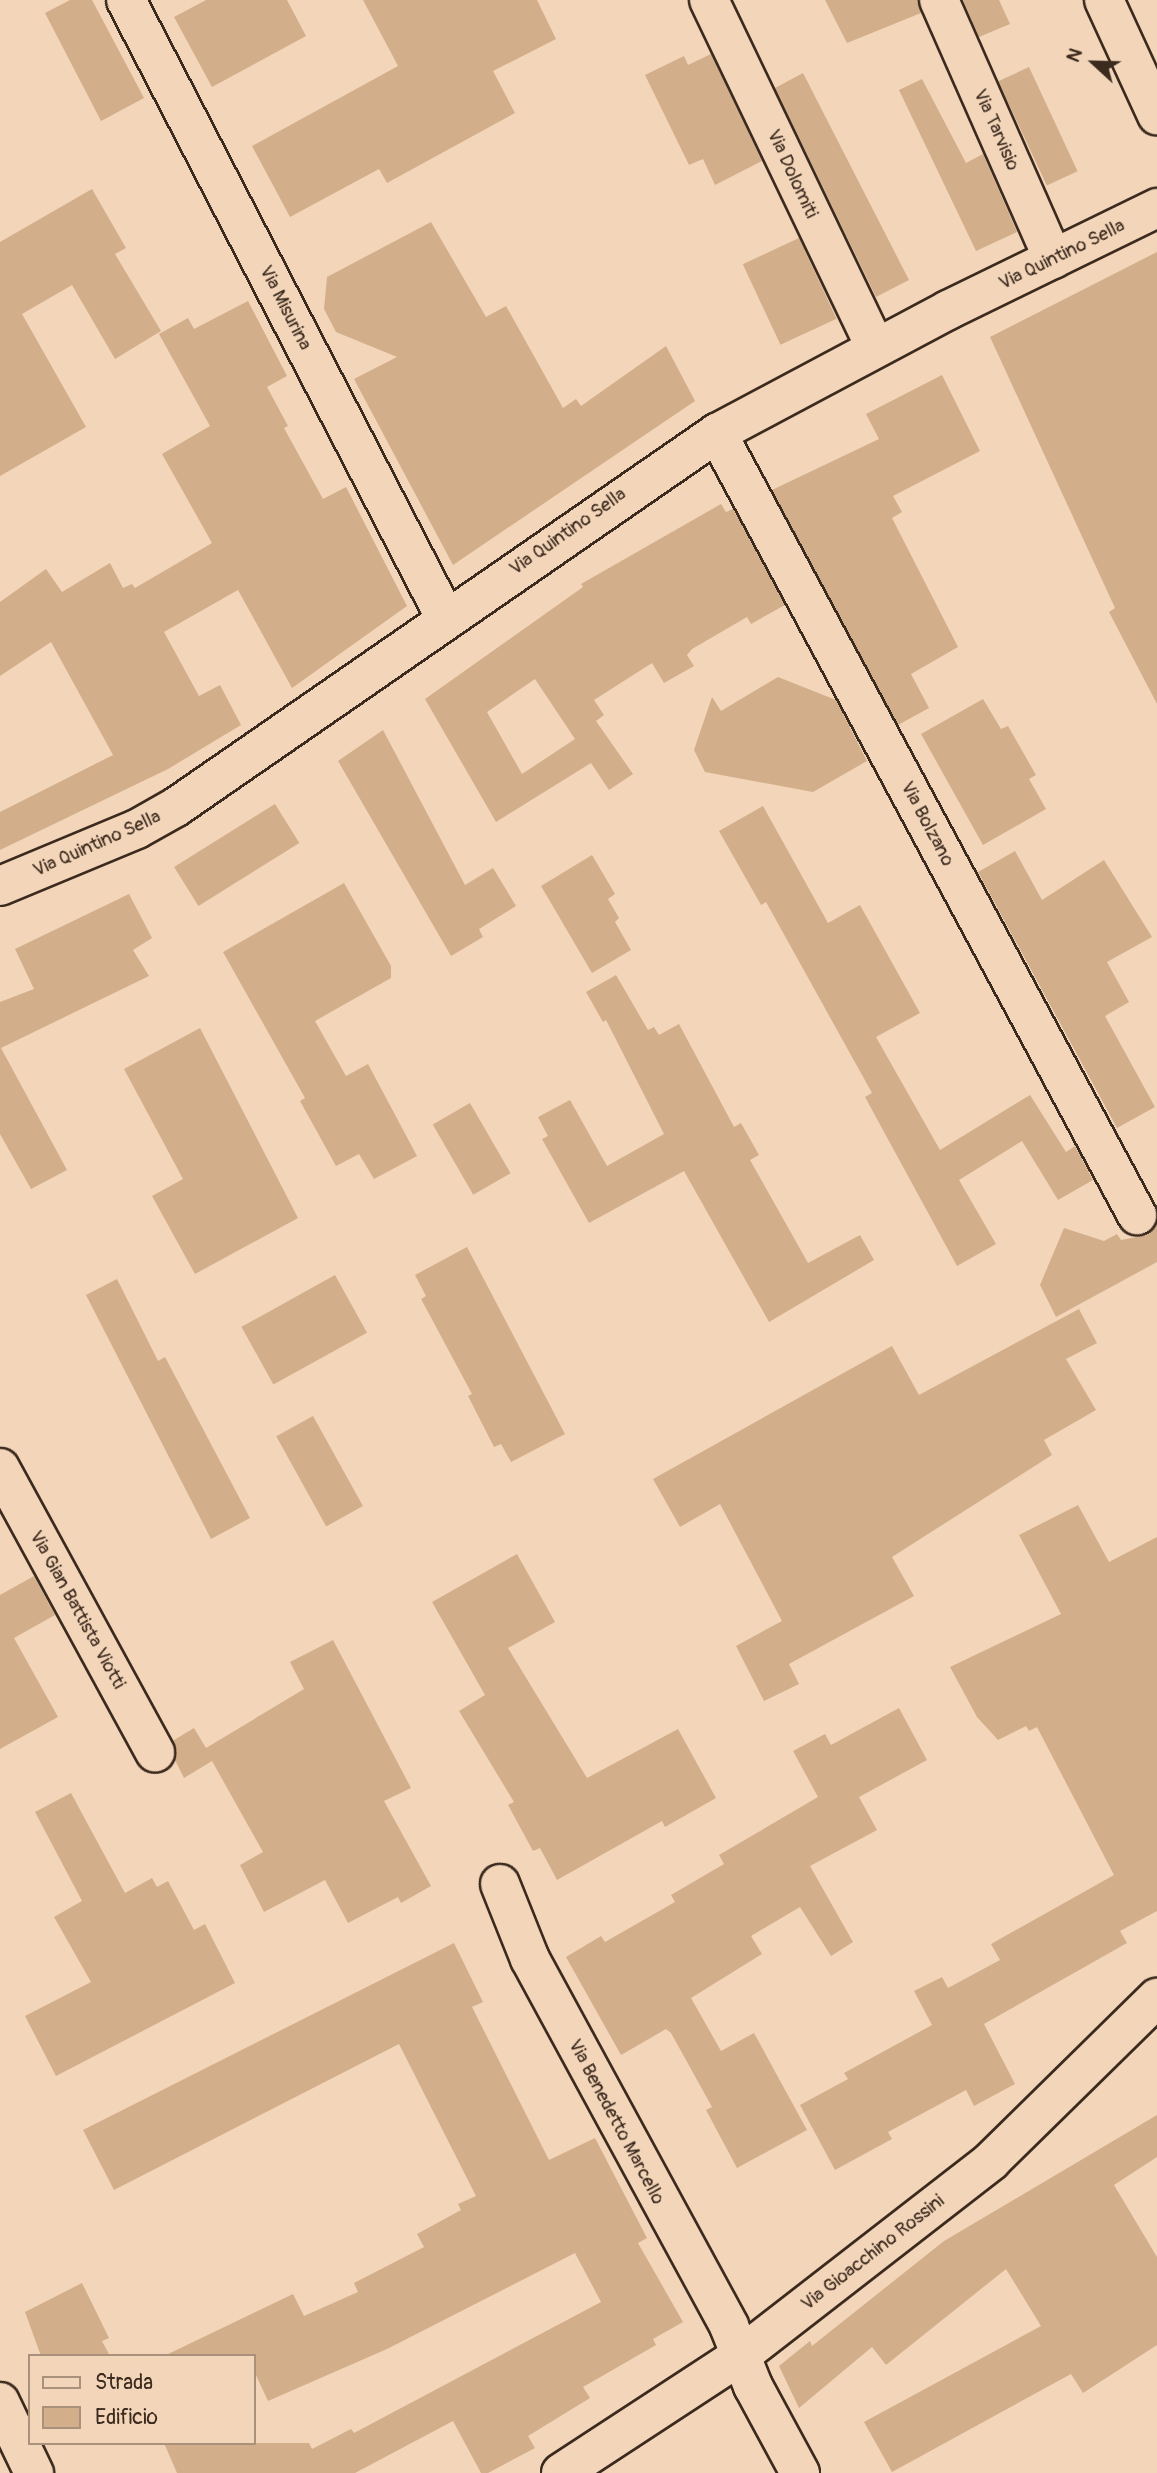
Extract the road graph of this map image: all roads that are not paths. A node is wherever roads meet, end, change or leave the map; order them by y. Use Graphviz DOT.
graph roads {
  1 [pos="126,0"];
  2 [pos="709,0"];
  3 [pos="939,0"];
  4 [pos="1104,0"];
  5 [pos="1157,115"];
  6 [pos="1157,208"];
  7 [pos="1052,260"];
  8 [pos="875,347"];
  9 [pos="718,433"];
  10 [pos="445,617"];
  11 [pos="0,886"];
  12 [pos="1136,1215"];
  13 [pos="0,1468"];
  14 [pos="155,1752"];
  15 [pos="500,1884"];
  16 [pos="1157,1998"];
  17 [pos="740,2356"];
  18 [pos="0,2402"];
  19 [pos="34,2473"];
  20 [pos="561,2473"];
  21 [pos="800,2473"];
  1 -- 10 [label="street, Via Misurina"];
  2 -- 8 [label="street, Via Dolomiti"];
  3 -- 7 [label="street, Via Tarvisio"];
  4 -- 5 [label="street"];
  6 -- 7 [label="street, Via Quintino Sella"];
  7 -- 8 [label="street, Via Quintino Sella"];
  8 -- 9 [label="street, Via Quintino Sella"];
  9 -- 10 [label="street, Via Quintino Sella"];
  9 -- 12 [label="street, Via Bolzano"];
  10 -- 11 [label="street, Via Quintino Sella"];
  13 -- 14 [label="street, Via Gian Battista Viotti"];
  15 -- 17 [label="street, Via Benedetto Marcello"];
  16 -- 17 [label="street, Via Gioacchino Rossini"];
  17 -- 20 [label="street, Via Gioacchino Rossini"];
  17 -- 21 [label="street, Via Benedetto Marcello"];
  18 -- 19 [label="street"];
}
